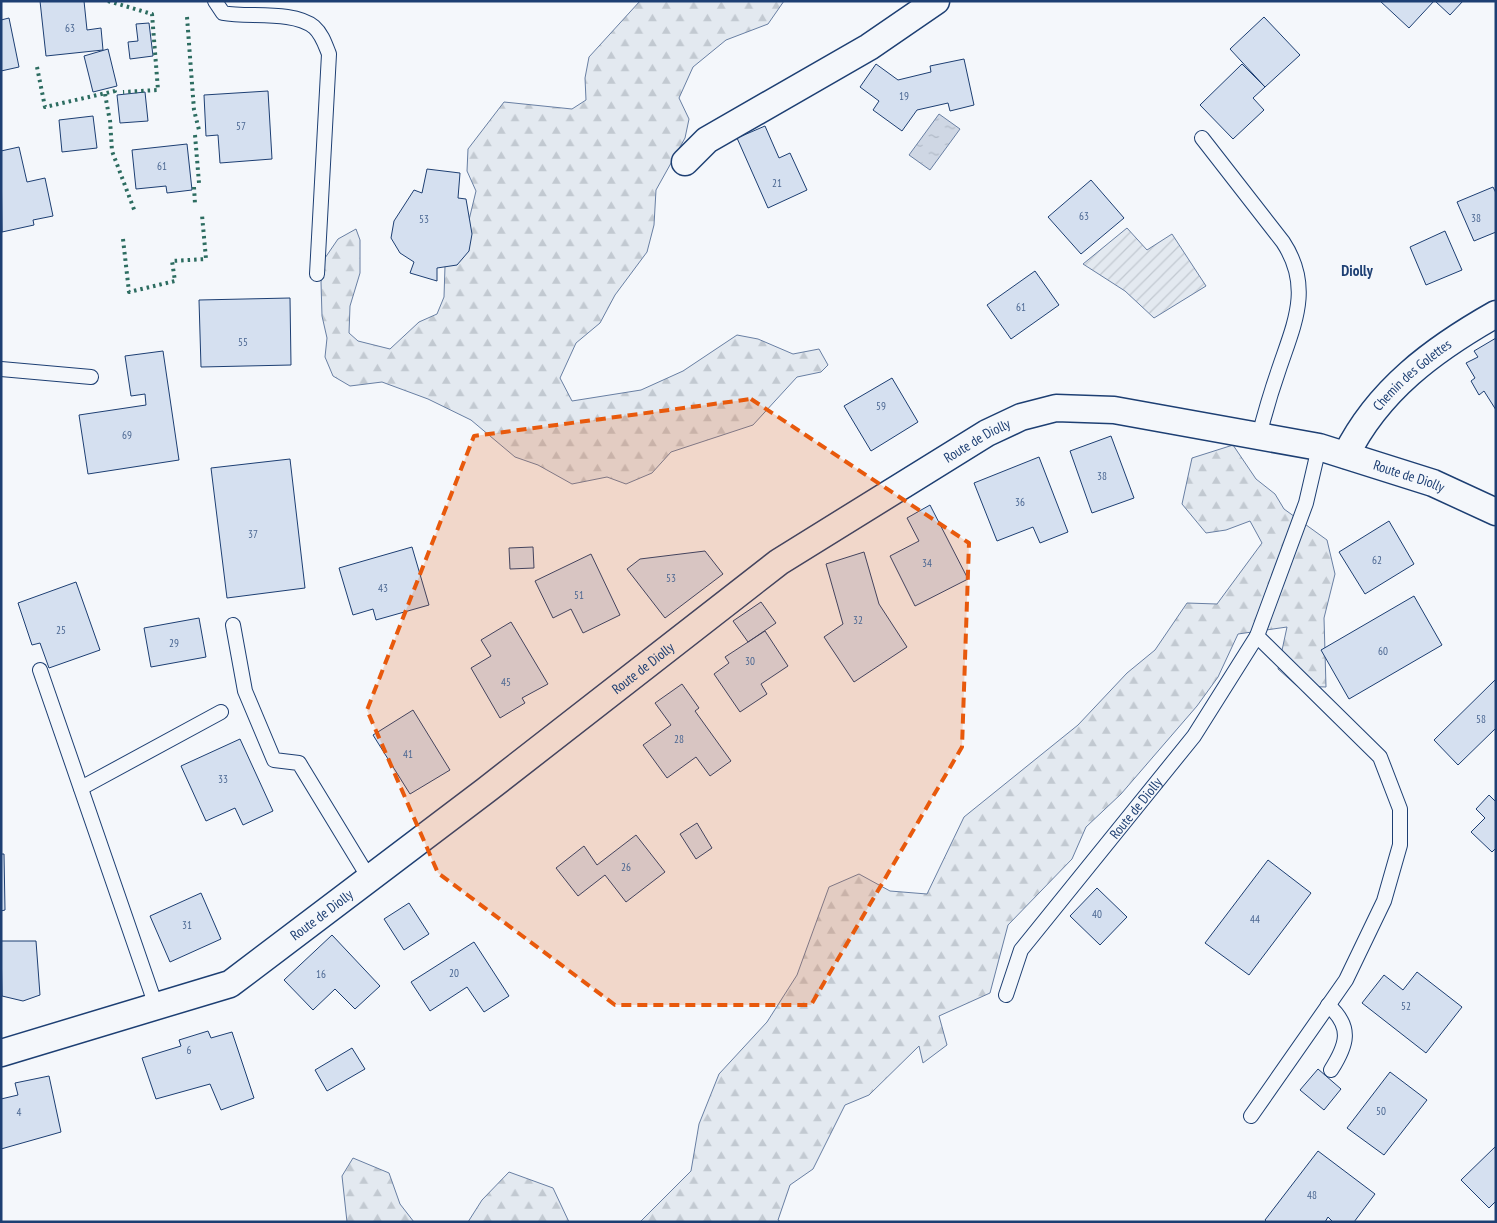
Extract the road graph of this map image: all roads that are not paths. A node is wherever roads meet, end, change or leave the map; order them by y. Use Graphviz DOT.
graph roads {
  1 [pos="215,1"];
  2 [pos="936,1"];
  3 [pos="1202,138"];
  4 [pos="685,162"];
  5 [pos="317,274"];
  6 [pos="1496,314"];
  7 [pos="1,370"];
  8 [pos="91,377"];
  9 [pos="1259,436"];
  10 [pos="1319,447"];
  11 [pos="1346,455"];
  12 [pos="1496,512"];
  13 [pos="233,625"];
  14 [pos="1257,636"];
  15 [pos="40,670"];
  16 [pos="221,712"];
  17 [pos="81,788"];
  18 [pos="369,878"];
  19 [pos="1006,995"];
  20 [pos="1328,1005"];
  21 [pos="156,1006"];
  22 [pos="1,1053"];
  23 [pos="1331,1070"];
  24 [pos="1251,1116"];
  1 -- 5 [label="lane"];
  2 -- 4 [label="street"];
  3 -- 9 [label="lane"];
  6 -- 11 [label="street, Chemin des Golettes"];
  7 -- 8 [label="lane"];
  9 -- 10 [label="street, Route de Diolly"];
  9 -- 18 [label="street, Route de Diolly"];
  10 -- 11 [label="street, Route de Diolly"];
  10 -- 14 [label="lane, Route de Diolly"];
  11 -- 12 [label="street, Route de Diolly"];
  13 -- 18 [label="lane"];
  14 -- 19 [label="lane, Route de Diolly"];
  14 -- 20 [label="lane"];
  15 -- 17 [label="lane"];
  16 -- 17 [label="lane"];
  17 -- 21 [label="lane"];
  18 -- 21 [label="street, Route de Diolly"];
  20 -- 23 [label="lane"];
  20 -- 24 [label="lane"];
  21 -- 22 [label="street, Route de Diolly"];
}
